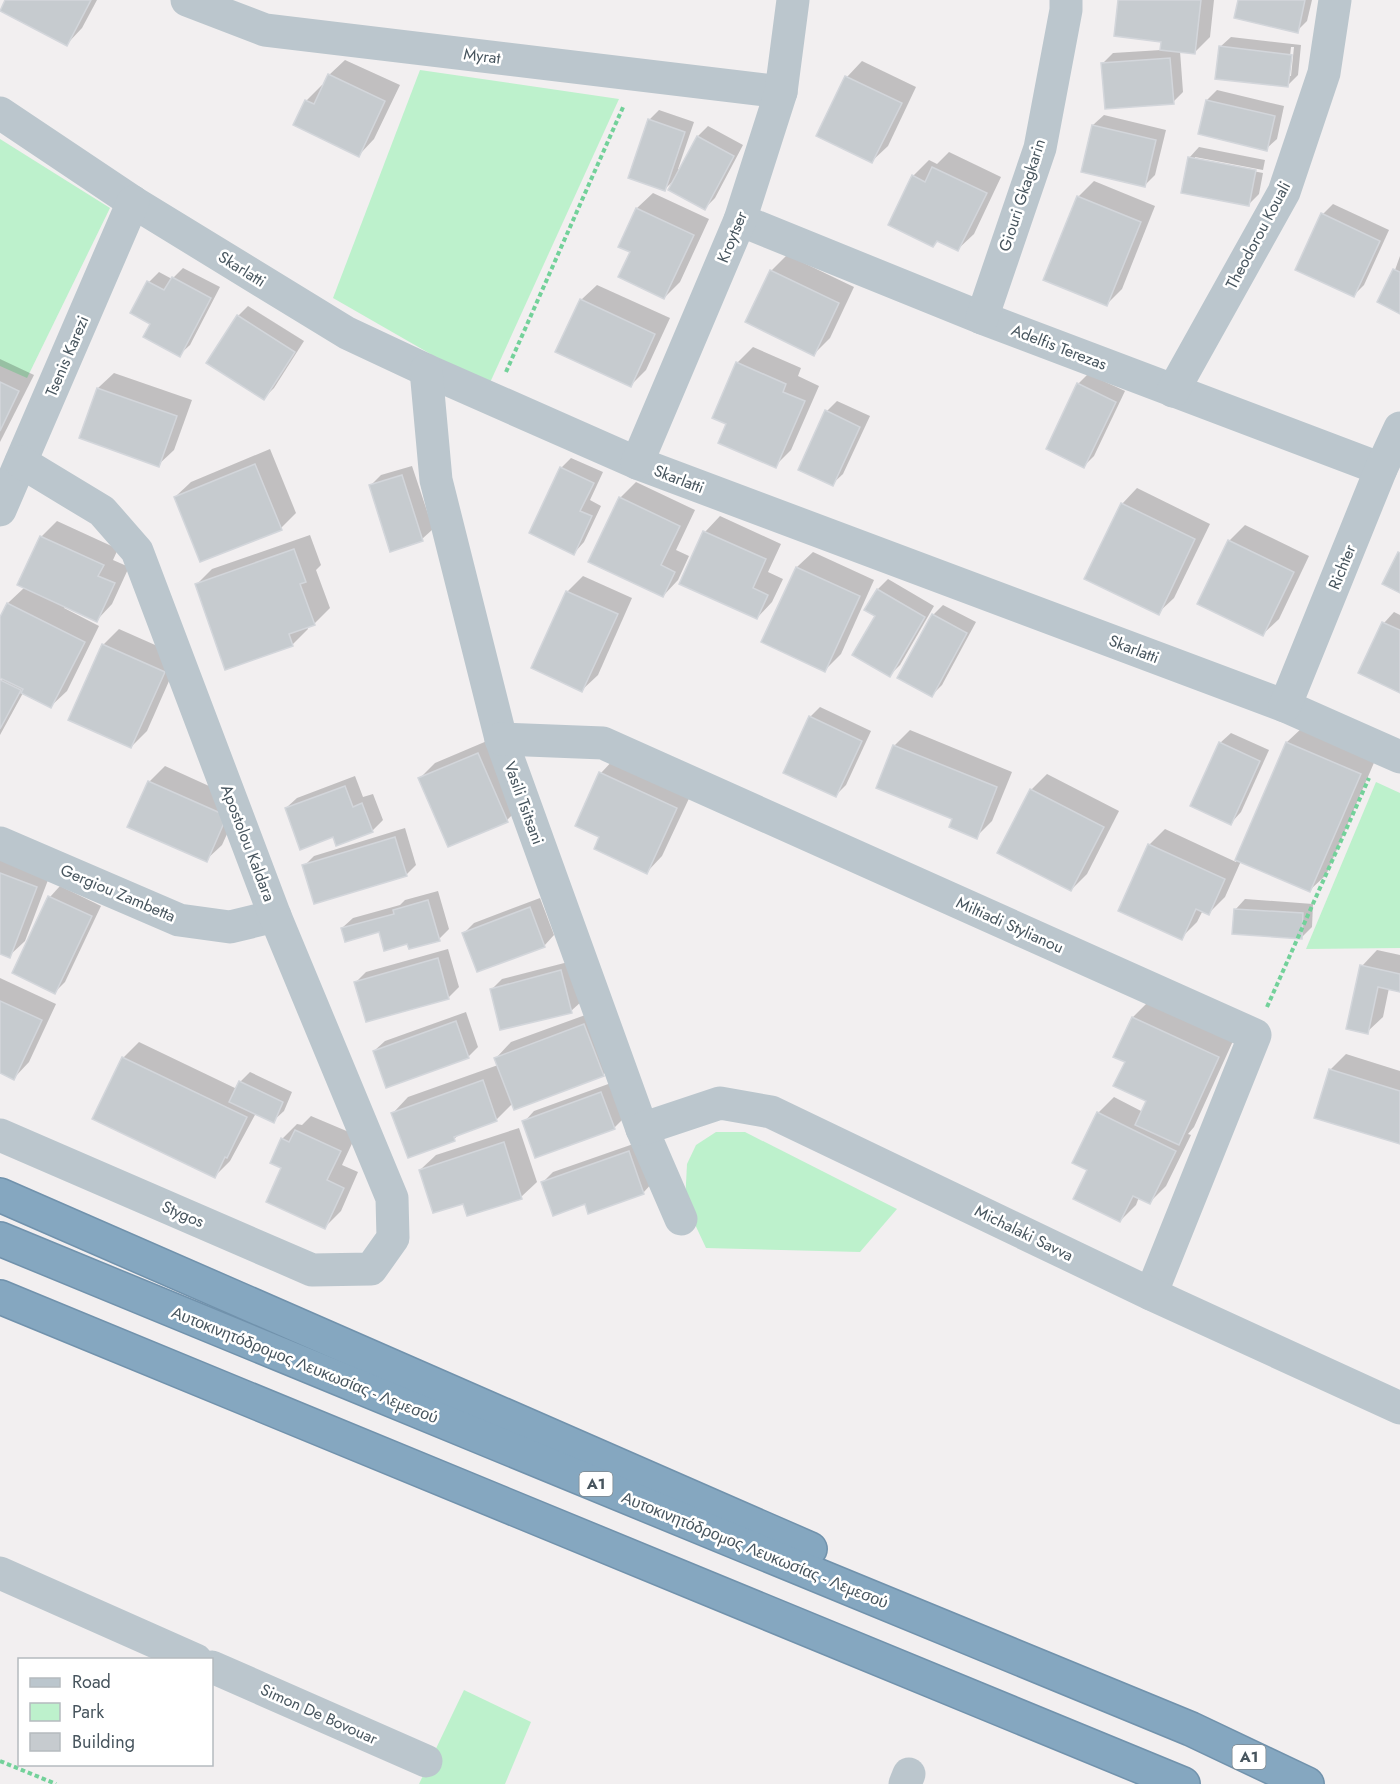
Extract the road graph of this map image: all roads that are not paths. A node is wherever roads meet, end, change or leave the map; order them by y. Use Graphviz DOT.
graph roads {
  1 [pos="187,0"];
  2 [pos="793,0"];
  3 [pos="1066,0"];
  4 [pos="1335,0"];
  5 [pos="781,92"];
  6 [pos="0,113"];
  7 [pos="133,202"];
  8 [pos="740,220"];
  9 [pos="982,318"];
  10 [pos="426,370"];
  11 [pos="1173,391"];
  12 [pos="1400,428"];
  13 [pos="21,462"];
  14 [pos="637,463"];
  15 [pos="1381,469"];
  16 [pos="0,510"];
  17 [pos="1286,706"];
  18 [pos="501,739"];
  19 [pos="1391,753"];
  20 [pos="0,843"];
  21 [pos="275,916"];
  22 [pos="642,1129"];
  23 [pos="0,1135"];
  24 [pos="0,1195"];
  25 [pos="681,1219"];
  26 [pos="0,1239"];
  27 [pos="370,1269"];
  28 [pos="1151,1294"];
  29 [pos="0,1296"];
  30 [pos="1400,1408"];
  31 [pos="0,1573"];
  32 [pos="194,1658"];
  33 [pos="213,1666"];
  34 [pos="1191,1729"];
  35 [pos="426,1761"];
  36 [pos="1183,1784"];
  37 [pos="1307,1784"];
  1 -- 5 [label="street, Myrat"];
  2 -- 5 [label="street, Kroytser"];
  3 -- 9 [label="street, Giouri Gkagkarin"];
  4 -- 11 [label="street, Theodorou Kouali"];
  5 -- 8 [label="street, Kroytser"];
  6 -- 7 [label="street, Skarlatti"];
  7 -- 10 [label="street, Skarlatti"];
  7 -- 13 [label="street, Tsenis Karezi"];
  8 -- 9 [label="street, Adelfis Terezas"];
  8 -- 14 [label="street, Kroytser"];
  9 -- 11 [label="street, Adelfis Terezas"];
  10 -- 14 [label="street, Skarlatti"];
  10 -- 18 [label="street, Vasili Tsitsani"];
  11 -- 15 [label="street, Adelfis Terezas"];
  12 -- 15 [label="street, Richter"];
  13 -- 16 [label="street, Tsenis Karezi"];
  13 -- 21 [label="street, Apostolou Kaldara"];
  14 -- 17 [label="street, Skarlatti"];
  15 -- 17 [label="street, Richter"];
  17 -- 19 [label="street, Skarlatti"];
  18 -- 22 [label="street, Vasili Tsitsani"];
  18 -- 28 [label="street, Miltiadi Stylianou"];
  20 -- 21 [label="street, Gergiou Zambetta"];
  21 -- 27 [label="street, Apostolou Kaldara"];
  22 -- 25 [label="street, Vasili Tsitsani"];
  22 -- 28 [label="street, Michalaki Savva"];
  23 -- 27 [label="street, Stygos"];
  24 -- 34 [label="highway"];
  26 -- 34 [label="highway, Αυτοκινητόδρομος Λευκωσίας - Λεμεσού / A1"];
  28 -- 30 [label="street, Michalaki Savva"];
  29 -- 36 [label="highway"];
  31 -- 32 [label="street"];
  33 -- 35 [label="street, Simon De Bovouar"];
  34 -- 37 [label="highway, Αυτοκινητόδρομος Λευκωσίας - Λεμεσού / A1"];
}
